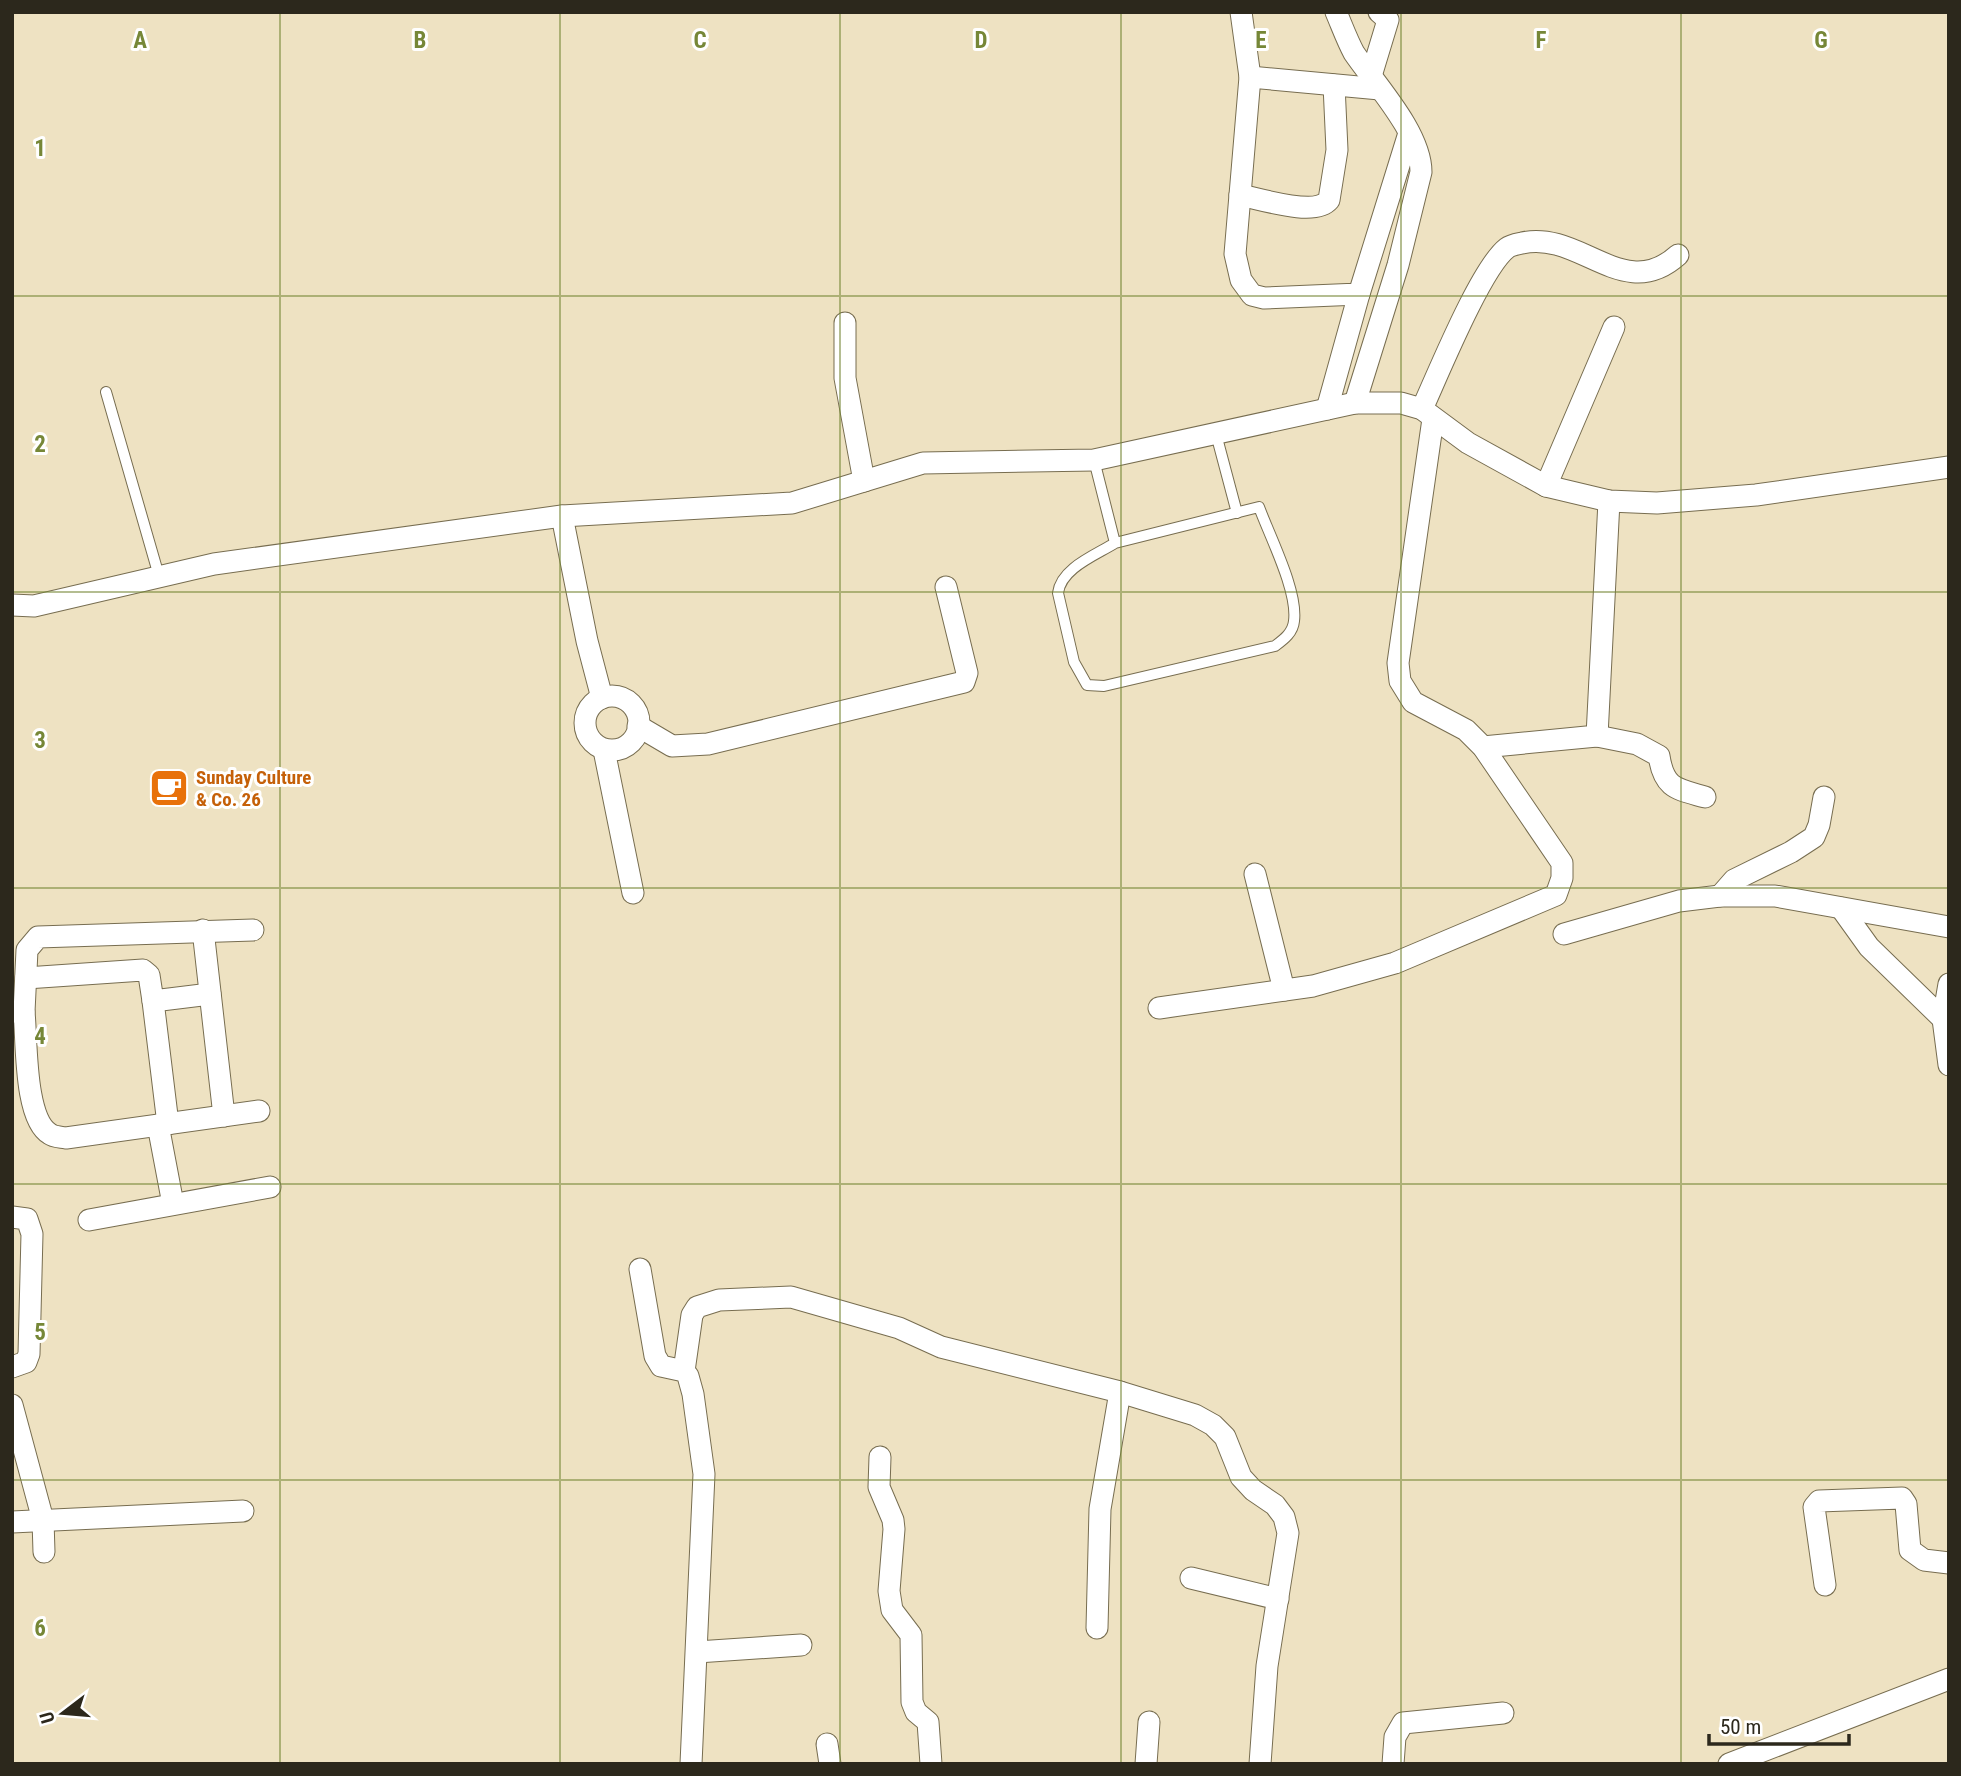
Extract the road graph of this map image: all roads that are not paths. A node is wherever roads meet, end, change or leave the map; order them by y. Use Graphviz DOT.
graph roads {
  1 [pos="1241,12"];
  2 [pos="1336,12"];
  3 [pos="1380,12"];
  4 [pos="1250,77"];
  5 [pos="1375,83"];
  6 [pos="1334,85"];
  7 [pos="1409,133"];
  8 [pos="1240,195"];
  9 [pos="1385,211"];
  10 [pos="1410,218"];
  11 [pos="1678,255"];
  12 [pos="1370,258"];
  13 [pos="1398,265"];
  14 [pos="1359,294"];
  15 [pos="845,323"];
  16 [pos="1614,327"];
  17 [pos="106,392"];
  18 [pos="1355,403"];
  19 [pos="1327,409"];
  20 [pos="1427,414"];
  21 [pos="1216,434"];
  22 [pos="1094,460"];
  23 [pos="1949,467"];
  24 [pos="864,481"];
  25 [pos="1546,486"];
  26 [pos="1609,501"];
  27 [pos="1237,513"];
  28 [pos="562,516"];
  29 [pos="1115,543"];
  30 [pos="159,576"];
  31 [pos="946,587"];
  32 [pos="12,605"];
  33 [pos="603,698"];
  34 [pos="638,726"];
  35 [pos="1597,736"];
  36 [pos="1483,747"];
  37 [pos="604,750"];
  38 [pos="1705,797"];
  39 [pos="1824,797"];
  40 [pos="1255,874"];
  41 [pos="633,893"];
  42 [pos="1720,897"];
  43 [pos="1841,908"];
  44 [pos="1949,927"];
  45 [pos="203,930"];
  46 [pos="253,930"];
  47 [pos="1564,934"];
  48 [pos="26,978"];
  49 [pos="1949,984"];
  50 [pos="1284,990"];
  51 [pos="210,994"];
  52 [pos="153,1001"];
  53 [pos="1159,1008"];
  54 [pos="18,1012"];
  55 [pos="1943,1019"];
  56 [pos="1949,1065"];
  57 [pos="259,1111"];
  58 [pos="224,1116"];
  59 [pos="163,1124"];
  60 [pos="270,1187"];
  61 [pos="173,1204"];
  62 [pos="12,1217"];
  63 [pos="89,1220"];
  64 [pos="640,1269"];
  65 [pos="22,1308"];
  66 [pos="12,1367"];
  67 [pos="684,1371"];
  68 [pos="1120,1392"];
  69 [pos="12,1405"];
  70 [pos="18,1442"];
  71 [pos="880,1457"];
  72 [pos="243,1511"];
  73 [pos="43,1520"];
  74 [pos="12,1522"];
  75 [pos="44,1552"];
  76 [pos="1949,1563"];
  77 [pos="1191,1578"];
  78 [pos="1825,1585"];
  79 [pos="1278,1599"];
  80 [pos="1097,1628"];
  81 [pos="801,1645"];
  82 [pos="697,1652"];
  83 [pos="1949,1679"];
  84 [pos="1503,1713"];
  85 [pos="1149,1721"];
  86 [pos="691,1764"];
  87 [pos="931,1764"];
  88 [pos="1146,1764"];
  89 [pos="1260,1764"];
  90 [pos="1394,1764"];
  91 [pos="1729,1764"];
  1 -- 4 [label="street"];
  2 -- 5 [label="street"];
  3 -- 5 [label="street"];
  4 -- 6 [label="street"];
  4 -- 8 [label="street"];
  5 -- 6 [label="street"];
  5 -- 7 [label="street"];
  6 -- 8 [label="street"];
  7 -- 9 [label="street"];
  7 -- 10 [label="street"];
  8 -- 14 [label="street"];
  9 -- 10 [label="street"];
  9 -- 12 [label="street"];
  10 -- 13 [label="street"];
  11 -- 20 [label="street"];
  12 -- 13 [label="street"];
  12 -- 14 [label="street"];
  13 -- 18 [label="street"];
  14 -- 19 [label="street"];
  15 -- 24 [label="street"];
  16 -- 25 [label="street"];
  17 -- 30 [label="lane"];
  18 -- 19 [label="street"];
  18 -- 20 [label="street"];
  19 -- 21 [label="street"];
  20 -- 25 [label="street"];
  20 -- 36 [label="street"];
  21 -- 22 [label="street"];
  21 -- 27 [label="lane"];
  22 -- 24 [label="street"];
  22 -- 29 [label="lane"];
  23 -- 26 [label="street"];
  24 -- 28 [label="street"];
  25 -- 26 [label="street"];
  26 -- 35 [label="street"];
  27 -- 29 [label="lane"];
  27 -- 29 [label="lane"];
  28 -- 30 [label="street"];
  28 -- 33 [label="street"];
  30 -- 32 [label="street"];
  31 -- 34 [label="street"];
  33 -- 34 [label="street"];
  33 -- 37 [label="street"];
  34 -- 37 [label="street"];
  35 -- 36 [label="street"];
  35 -- 38 [label="street"];
  36 -- 50 [label="street"];
  37 -- 41 [label="street"];
  39 -- 42 [label="street"];
  40 -- 50 [label="street"];
  42 -- 43 [label="street"];
  42 -- 47 [label="street"];
  43 -- 44 [label="street"];
  43 -- 55 [label="street"];
  45 -- 46 [label="street"];
  45 -- 48 [label="street"];
  45 -- 51 [label="street"];
  48 -- 52 [label="street"];
  48 -- 54 [label="street"];
  49 -- 55 [label="street"];
  50 -- 53 [label="street"];
  51 -- 52 [label="street"];
  51 -- 58 [label="street"];
  52 -- 59 [label="street"];
  54 -- 59 [label="street"];
  55 -- 56 [label="street"];
  57 -- 58 [label="street"];
  58 -- 59 [label="street"];
  59 -- 61 [label="street"];
  60 -- 61 [label="street"];
  61 -- 63 [label="street"];
  62 -- 65 [label="street"];
  64 -- 67 [label="street"];
  65 -- 66 [label="street"];
  67 -- 68 [label="street"];
  67 -- 82 [label="street"];
  68 -- 79 [label="street"];
  68 -- 80 [label="street"];
  69 -- 70 [label="street"];
  70 -- 73 [label="street"];
  71 -- 87 [label="street"];
  72 -- 73 [label="street"];
  73 -- 74 [label="street"];
  73 -- 75 [label="street"];
  76 -- 78 [label="street"];
  77 -- 79 [label="street"];
  79 -- 89 [label="street"];
  81 -- 82 [label="street"];
  82 -- 86 [label="street"];
  83 -- 91 [label="street"];
  84 -- 90 [label="street"];
  85 -- 88 [label="street"];
}
